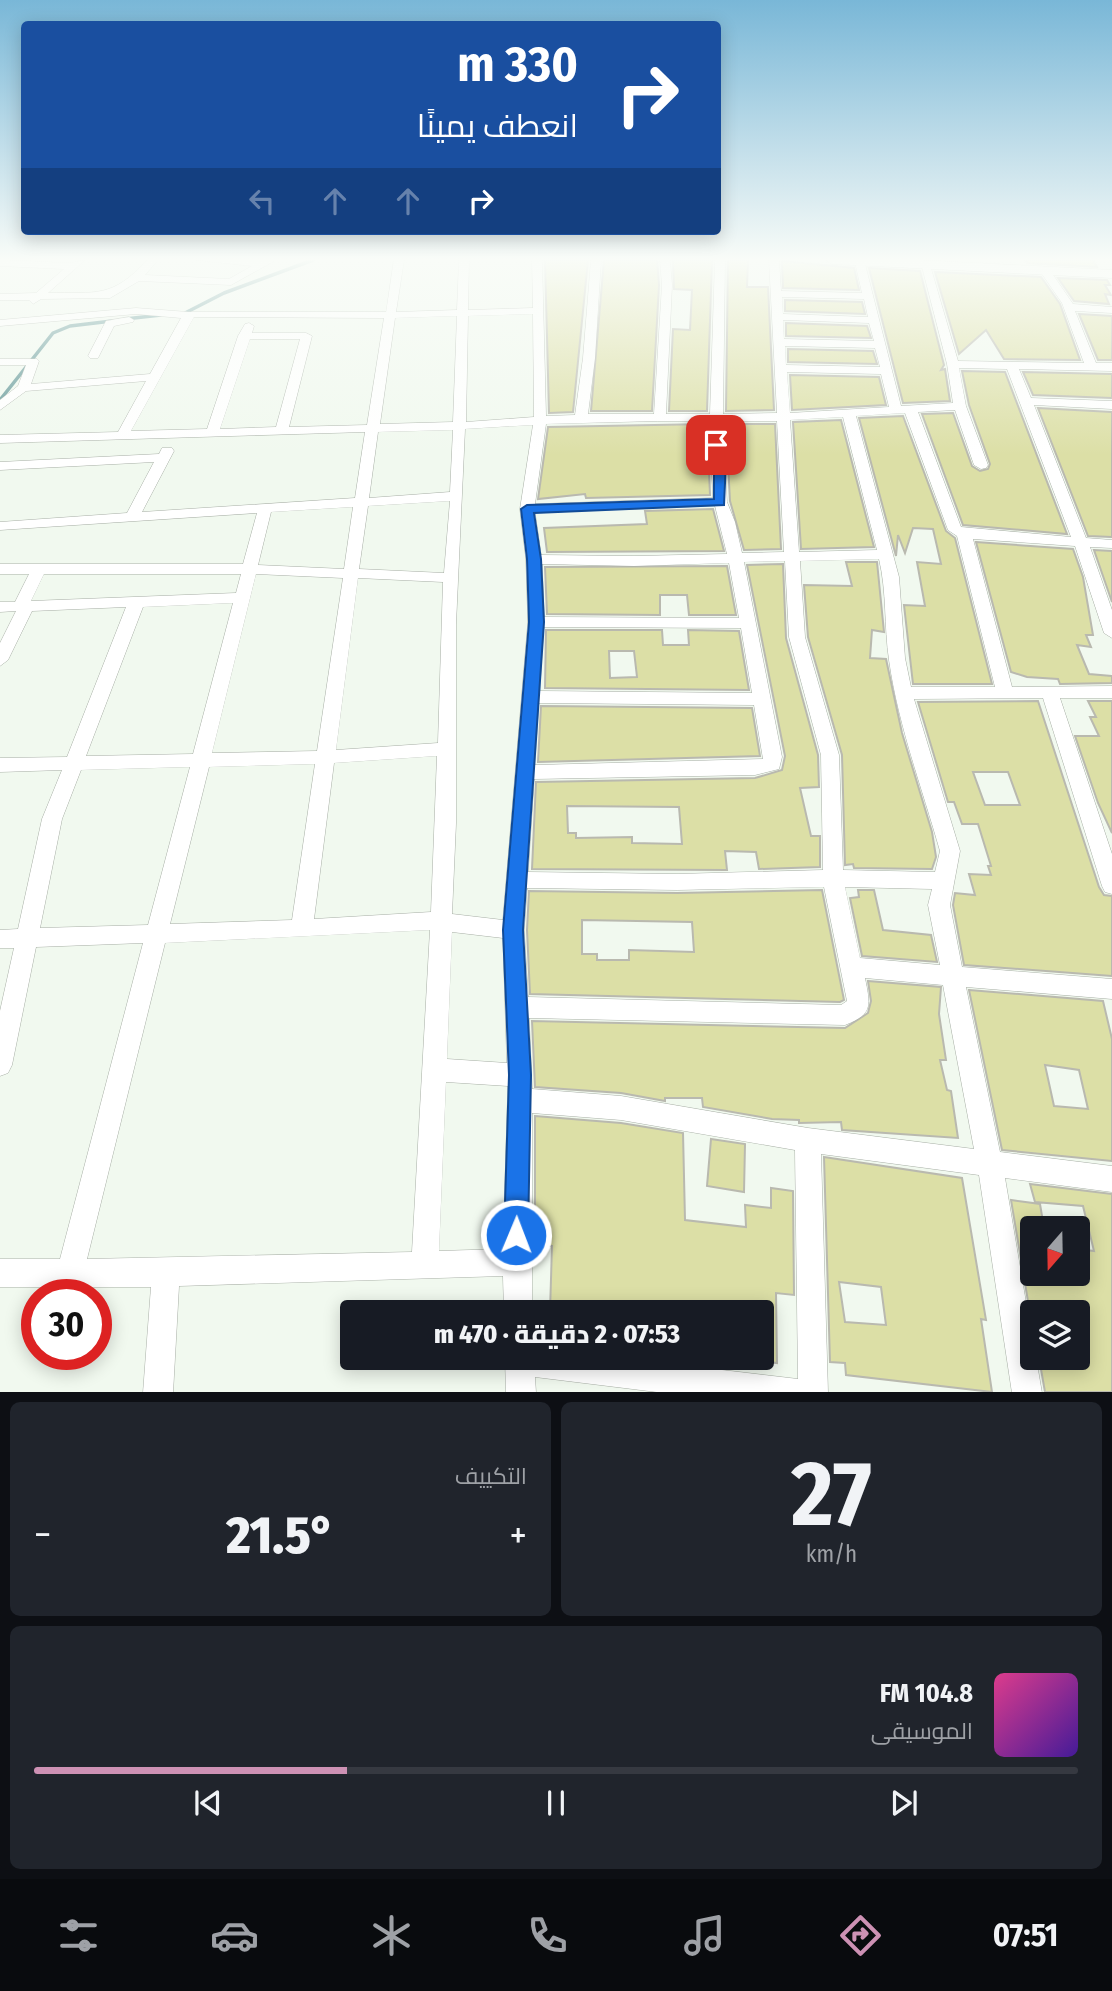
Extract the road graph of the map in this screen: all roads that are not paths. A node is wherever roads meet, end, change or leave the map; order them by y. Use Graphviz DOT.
graph roads {
  1 [pos="109,325"];
  2 [pos="182,325"];
  3 [pos="249,325"];
  4 [pos="390,325"];
  5 [pos="462,325"];
  6 [pos="540,325"];
  7 [pos="591,325"];
  8 [pos="665,325"];
  9 [pos="719,325"];
  10 [pos="777,325"];
  11 [pos="877,325"];
  12 [pos="942,325"];
  13 [pos="1075,325"];
  14 [pos="244,336"];
  15 [pos="778,342"];
  16 [pos="881,345"];
  17 [pos="94,356"];
  18 [pos="0,362"];
  19 [pos="953,364"];
  20 [pos="1012,365"];
  21 [pos="1091,366"];
  22 [pos="1112,367"];
  23 [pos="779,368"];
  24 [pos="886,371"];
  25 [pos="151,377"];
  26 [pos="23,388"];
  27 [pos="5,396"];
  28 [pos="1026,401"];
  29 [pos="1112,405"];
  30 [pos="0,406"];
  31 [pos="960,406"];
  32 [pos="903,410"];
  33 [pos="849,414"];
  34 [pos="581,418"];
  35 [pos="660,418"];
  36 [pos="785,418"];
  37 [pos="717,419"];
  38 [pos="540,420"];
  39 [pos="459,426"];
  40 [pos="374,428"];
  41 [pos="281,432"];
  42 [pos="212,435"];
  43 [pos="122,436"];
  44 [pos="176,436"];
  45 [pos="0,439"];
  46 [pos="163,458"];
  47 [pos="981,465"];
  48 [pos="0,466"];
  49 [pos="457,496"];
  50 [pos="362,502"];
  51 [pos="720,502"];
  52 [pos="265,509"];
  53 [pos="527,509"];
  54 [pos="132,517"];
  55 [pos="0,526"];
  56 [pos="964,534"];
  57 [pos="1081,543"];
  58 [pos="1112,544"];
  59 [pos="885,554"];
  60 [pos="793,555"];
  61 [pos="534,559"];
  62 [pos="734,559"];
  63 [pos="0,569"];
  64 [pos="39,569"];
  65 [pos="248,569"];
  66 [pos="351,573"];
  67 [pos="452,578"];
  68 [pos="1105,593"];
  69 [pos="240,598"];
  70 [pos="136,603"];
  71 [pos="0,607"];
  72 [pos="23,607"];
  73 [pos="536,622"];
  74 [pos="748,623"];
  75 [pos="1112,633"];
  76 [pos="0,660"];
  77 [pos="904,692"];
  78 [pos="1112,692"];
  79 [pos="1005,693"];
  80 [pos="1050,693"];
  81 [pos="533,697"];
  82 [pos="763,699"];
  83 [pos="447,749"];
  84 [pos="327,757"];
  85 [pos="201,759"];
  86 [pos="73,762"];
  87 [pos="0,765"];
  88 [pos="525,772"];
  89 [pos="833,878"];
  90 [pos="518,880"];
  91 [pos="945,881"];
  92 [pos="1112,886"];
  93 [pos="439,921"];
  94 [pos="302,929"];
  95 [pos="513,930"];
  96 [pos="156,934"];
  97 [pos="26,938"];
  98 [pos="0,939"];
  99 [pos="851,967"];
  100 [pos="950,973"];
  101 [pos="1112,989"];
  102 [pos="517,1007"];
  103 [pos="0,1065"];
  104 [pos="434,1070"];
  105 [pos="519,1088"];
  106 [pos="808,1140"];
  107 [pos="990,1165"];
  108 [pos="1112,1179"];
  109 [pos="516,1262"];
  110 [pos="425,1263"];
  111 [pos="70,1272"];
  112 [pos="0,1273"];
  113 [pos="166,1273"];
  114 [pos="518,1300"];
  115 [pos="521,1370"];
  116 [pos="606,1370"];
  117 [pos="158,1392"];
  118 [pos="522,1392"];
  119 [pos="796,1392"];
  120 [pos="813,1392"];
  121 [pos="1027,1392"];
  1 -- 17 [label="street"];
  2 -- 25 [label="street"];
  3 -- 14 [label="street"];
  4 -- 40 [label="street"];
  5 -- 39 [label="street"];
  6 -- 38 [label="street"];
  7 -- 34 [label="street"];
  8 -- 35 [label="street"];
  9 -- 37 [label="street"];
  10 -- 15 [label="street"];
  11 -- 16 [label="street"];
  12 -- 19 [label="street"];
  13 -- 21 [label="street"];
  14 -- 41 [label="street"];
  14 -- 42 [label="street"];
  15 -- 16 [label="street"];
  15 -- 23 [label="street"];
  16 -- 24 [label="street"];
  18 -- 26 [label="street"];
  19 -- 20 [label="street"];
  19 -- 31 [label="street"];
  20 -- 21 [label="street"];
  20 -- 28 [label="street"];
  21 -- 22 [label="street"];
  23 -- 24 [label="street"];
  23 -- 36 [label="street"];
  24 -- 32 [label="street"];
  25 -- 26 [label="street"];
  25 -- 43 [label="street"];
  26 -- 27 [label="street"];
  27 -- 30 [label="street"];
  28 -- 29 [label="street"];
  28 -- 57 [label="street"];
  31 -- 32 [label="street"];
  31 -- 47 [label="street"];
  32 -- 33 [label="street"];
  32 -- 56 [label="street"];
  33 -- 36 [label="street"];
  33 -- 59 [label="street"];
  34 -- 35 [label="street"];
  34 -- 38 [label="street"];
  35 -- 37 [label="street"];
  36 -- 37 [label="street"];
  36 -- 60 [label="street"];
  37 -- 51 [label="street"];
  38 -- 39 [label="street"];
  38 -- 53 [label="street"];
  39 -- 40 [label="street"];
  39 -- 49 [label="street"];
  40 -- 41 [label="street"];
  40 -- 50 [label="street"];
  41 -- 42 [label="street"];
  42 -- 44 [label="street"];
  43 -- 44 [label="street"];
  43 -- 45 [label="street"];
  44 -- 46 [label="street"];
  46 -- 48 [label="street"];
  46 -- 54 [label="street"];
  49 -- 50 [label="street"];
  49 -- 67 [label="street"];
  50 -- 52 [label="street"];
  50 -- 66 [label="street"];
  51 -- 53 [label="street"];
  51 -- 62 [label="street"];
  52 -- 54 [label="street"];
  52 -- 65 [label="street"];
  53 -- 61 [label="street"];
  54 -- 55 [label="street"];
  56 -- 57 [label="street"];
  56 -- 79 [label="street"];
  57 -- 58 [label="street"];
  57 -- 68 [label="street"];
  59 -- 60 [label="street"];
  59 -- 77 [label="street"];
  60 -- 62 [label="street"];
  60 -- 89 [label="street"];
  61 -- 62 [label="street"];
  61 -- 73 [label="street"];
  62 -- 74 [label="street"];
  63 -- 64 [label="street"];
  64 -- 65 [label="street"];
  64 -- 72 [label="street"];
  65 -- 66 [label="street"];
  65 -- 69 [label="street"];
  66 -- 67 [label="street"];
  66 -- 84 [label="street"];
  67 -- 83 [label="street"];
  68 -- 75 [label="street"];
  69 -- 70 [label="street"];
  69 -- 85 [label="street"];
  70 -- 72 [label="street"];
  70 -- 86 [label="street"];
  71 -- 72 [label="street"];
  72 -- 76 [label="street"];
  73 -- 74 [label="street"];
  73 -- 81 [label="street"];
  74 -- 82 [label="street"];
  77 -- 79 [label="street"];
  77 -- 91 [label="street"];
  78 -- 80 [label="street"];
  79 -- 80 [label="street"];
  80 -- 92 [label="street"];
  81 -- 82 [label="street"];
  81 -- 88 [label="street"];
  82 -- 88 [label="street"];
  83 -- 84 [label="street"];
  83 -- 93 [label="street"];
  84 -- 85 [label="street"];
  84 -- 94 [label="street"];
  85 -- 86 [label="street"];
  85 -- 96 [label="street"];
  86 -- 87 [label="street"];
  86 -- 97 [label="street"];
  88 -- 90 [label="street"];
  89 -- 90 [label="street"];
  89 -- 91 [label="street"];
  89 -- 99 [label="street"];
  90 -- 95 [label="street"];
  91 -- 100 [label="street"];
  93 -- 94 [label="street"];
  93 -- 95 [label="street"];
  93 -- 104 [label="street"];
  94 -- 96 [label="street"];
  95 -- 102 [label="street"];
  96 -- 97 [label="street"];
  96 -- 111 [label="street"];
  97 -- 98 [label="street"];
  97 -- 103 [label="street"];
  99 -- 100 [label="street"];
  99 -- 102 [label="street"];
  100 -- 101 [label="street"];
  100 -- 107 [label="street"];
  102 -- 105 [label="street"];
  104 -- 105 [label="street"];
  104 -- 110 [label="street"];
  105 -- 106 [label="street"];
  105 -- 109 [label="street"];
  106 -- 107 [label="street"];
  106 -- 120 [label="street"];
  107 -- 108 [label="street"];
  107 -- 121 [label="street"];
  109 -- 110 [label="street"];
  109 -- 114 [label="street"];
  110 -- 113 [label="street"];
  111 -- 112 [label="street"];
  111 -- 113 [label="street"];
  113 -- 117 [label="street"];
  115 -- 118 [label="street"];
  116 -- 119 [label="street"];
}
